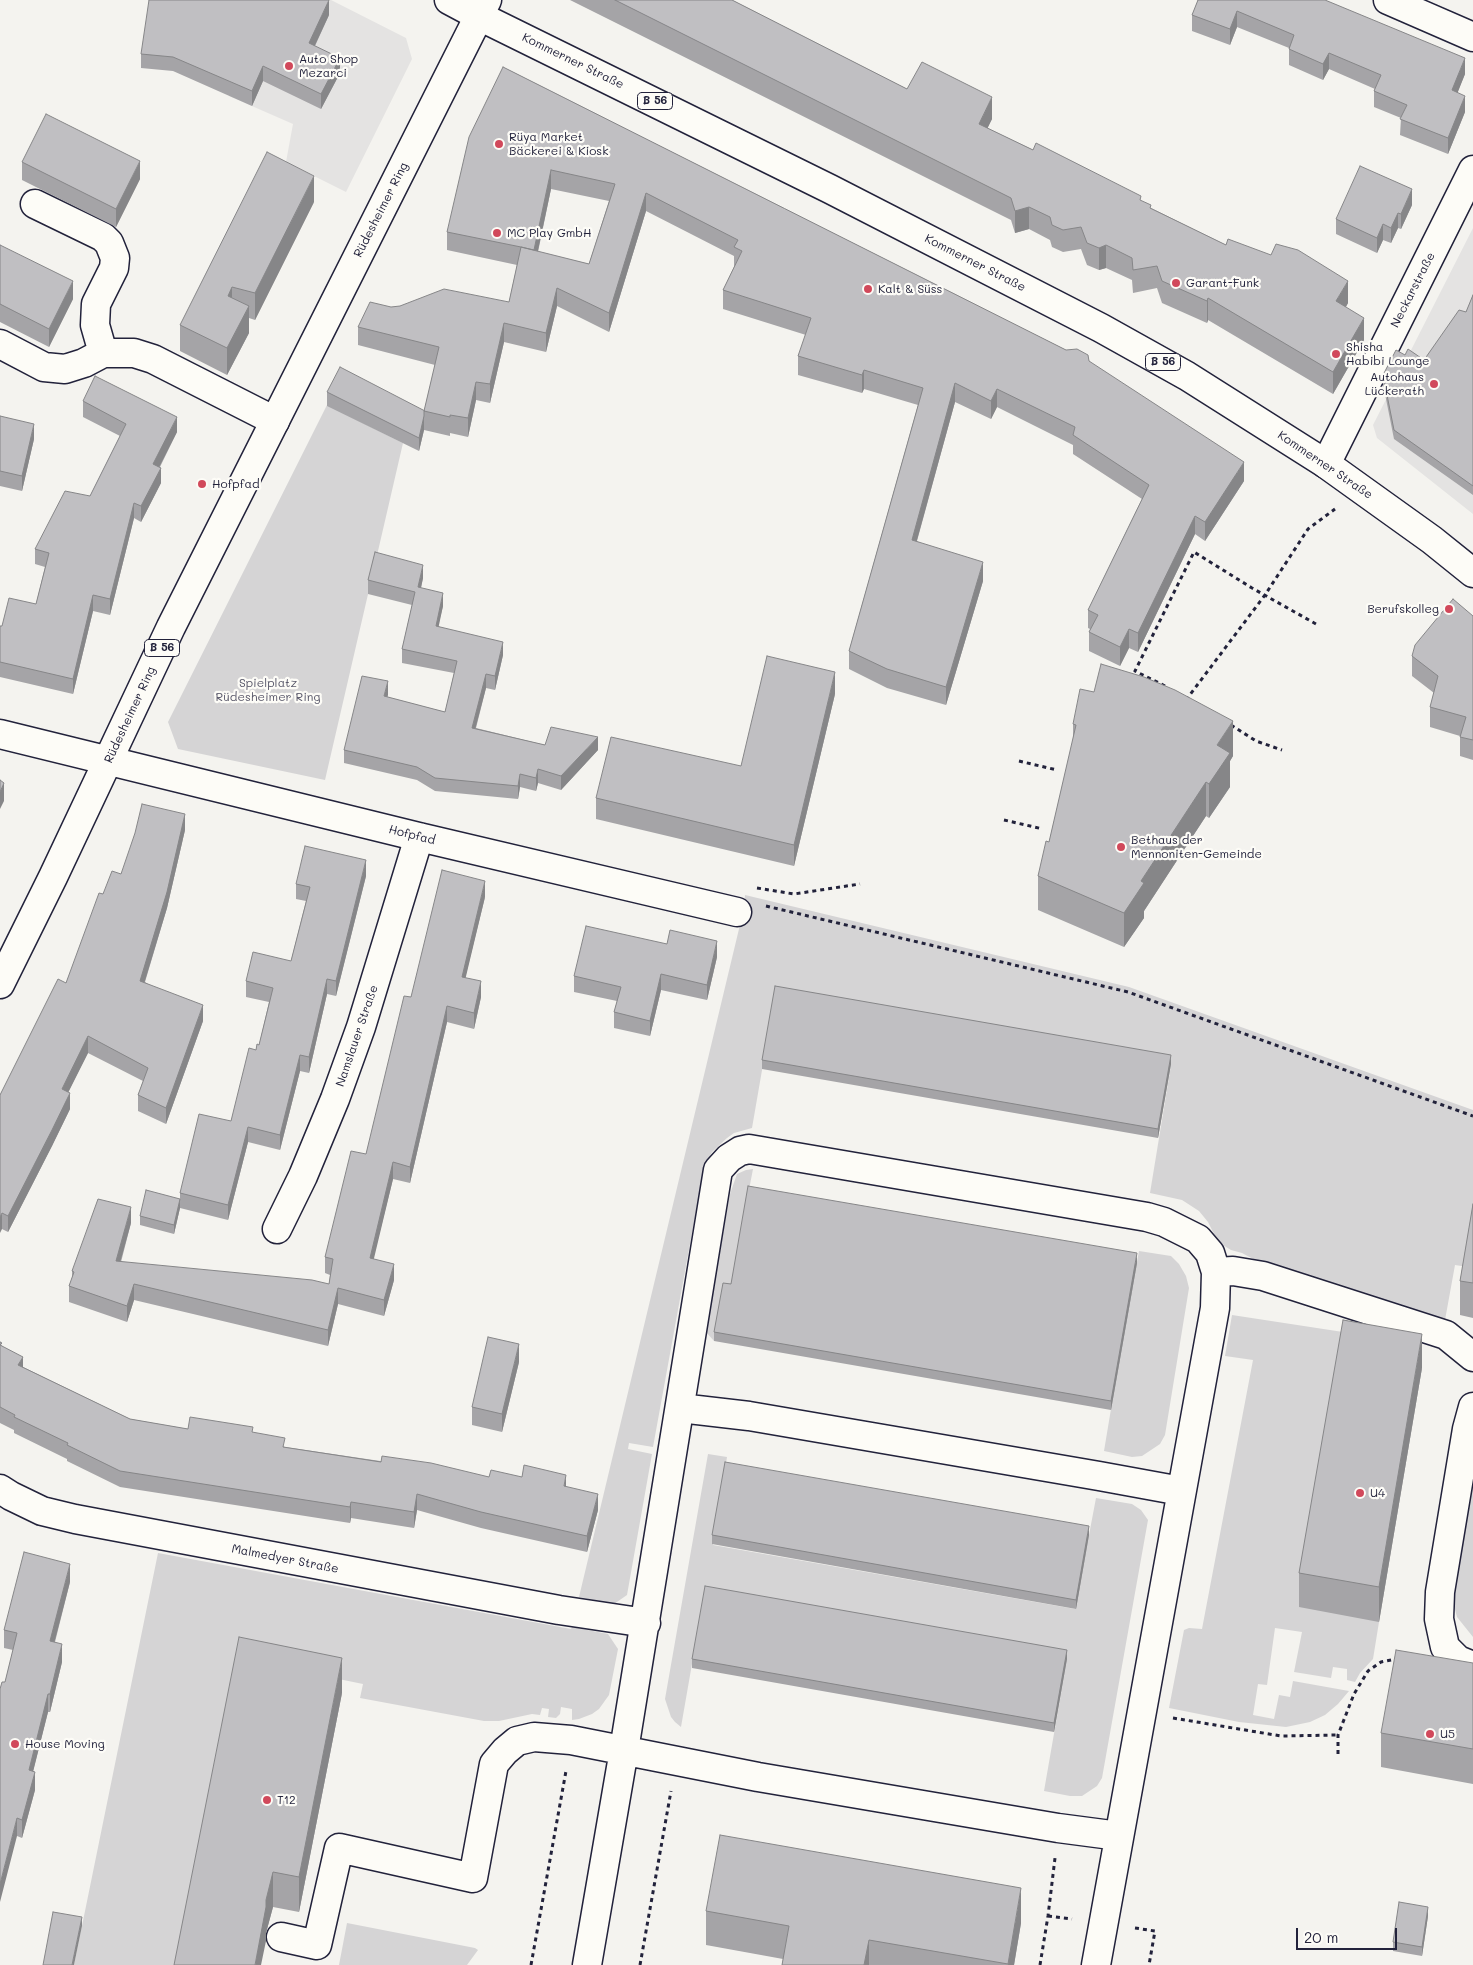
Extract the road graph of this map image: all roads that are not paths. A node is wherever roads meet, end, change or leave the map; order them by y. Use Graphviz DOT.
graph roads {
  1 [pos="449,0"];
  2 [pos="1388,0"];
  3 [pos="483,8"];
  4 [pos="1473,37"];
  5 [pos="1473,170"];
  6 [pos="35,204"];
  7 [pos="0,344"];
  8 [pos="103,353"];
  9 [pos="275,421"];
  10 [pos="1326,464"];
  11 [pos="1473,573"];
  12 [pos="0,734"];
  13 [pos="108,760"];
  14 [pos="419,837"];
  15 [pos="737,912"];
  16 [pos="0,984"];
  17 [pos="277,1229"];
  18 [pos="1216,1272"];
  19 [pos="1473,1357"];
  20 [pos="1473,1407"];
  21 [pos="680,1408"];
  22 [pos="1181,1491"];
  23 [pos="4,1499"];
  24 [pos="646,1623"];
  25 [pos="1473,1666"];
  26 [pos="624,1750"];
  27 [pos="1119,1836"];
  28 [pos="281,1937"];
  29 [pos="586,1965"];
  30 [pos="1096,1965"];
  1 -- 3 [label="street, Kommerner Straße"];
  2 -- 4 [label="street"];
  3 -- 9 [label="street, Rüdesheimer Ring / B 56"];
  3 -- 10 [label="street, Kommerner Straße / B 56"];
  5 -- 10 [label="street, Neckarstraße"];
  6 -- 8 [label="street"];
  7 -- 8 [label="street"];
  8 -- 9 [label="street"];
  9 -- 13 [label="street, Rüdesheimer Ring / B 56"];
  10 -- 11 [label="street, Kommerner Straße / B 56"];
  12 -- 13 [label="street, Hofpfad"];
  13 -- 14 [label="street, Hofpfad"];
  13 -- 16 [label="street, Rüdesheimer Ring / B 56"];
  14 -- 15 [label="street, Hofpfad"];
  14 -- 17 [label="street, Namslauer Straße"];
  18 -- 19 [label="street"];
  18 -- 21 [label="street"];
  18 -- 22 [label="street"];
  20 -- 25 [label="street"];
  21 -- 22 [label="street"];
  21 -- 24 [label="street"];
  22 -- 27 [label="street"];
  23 -- 24 [label="street, Malmedyer Straße"];
  24 -- 26 [label="street"];
  26 -- 27 [label="street"];
  26 -- 28 [label="street"];
  26 -- 29 [label="street"];
  27 -- 30 [label="street"];
}
